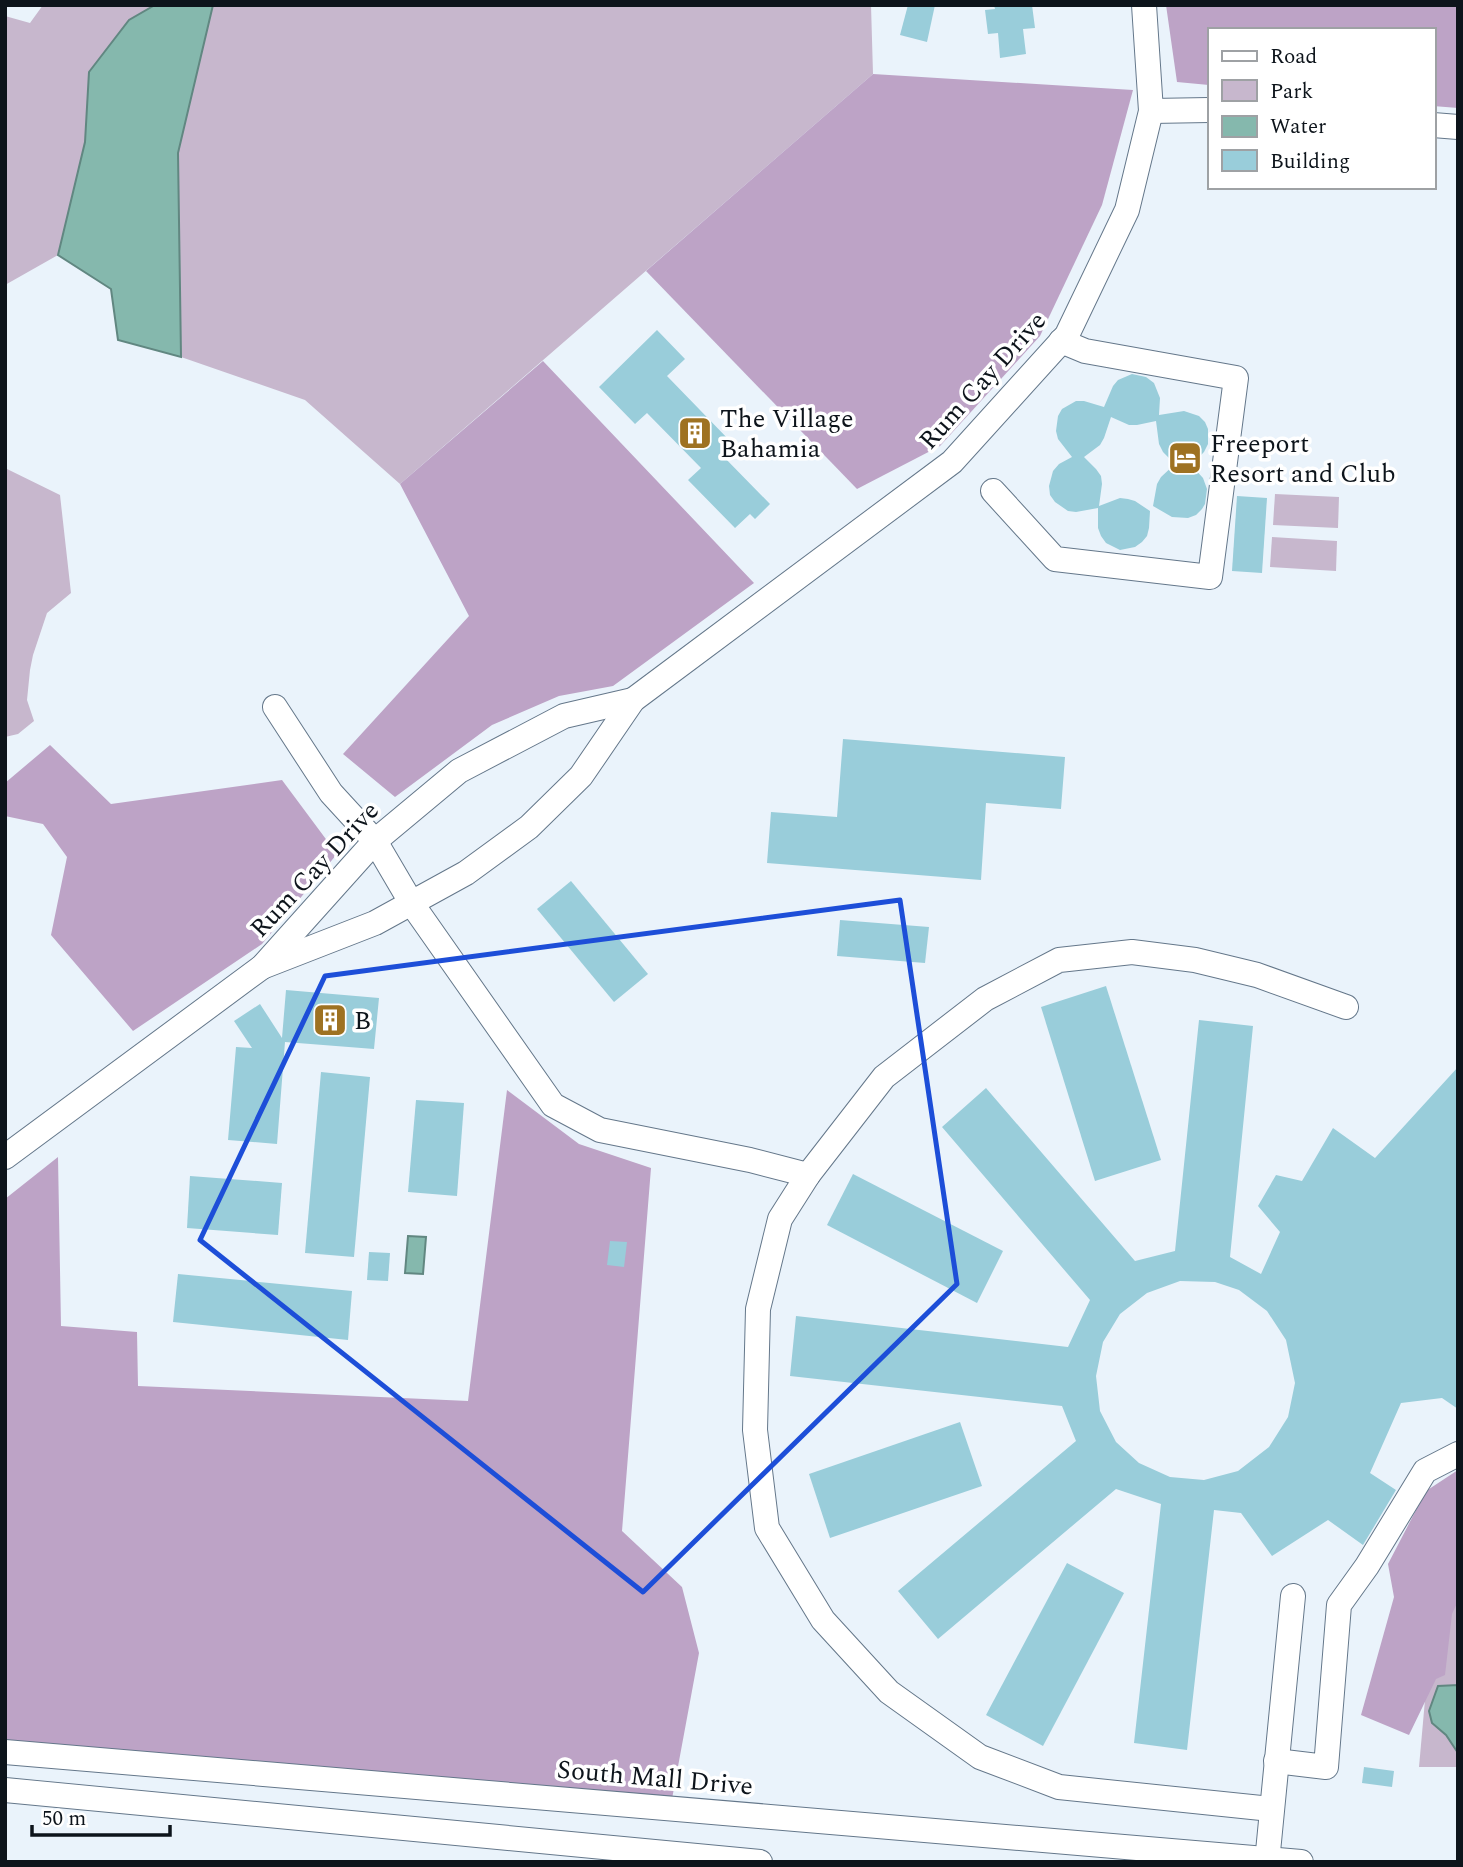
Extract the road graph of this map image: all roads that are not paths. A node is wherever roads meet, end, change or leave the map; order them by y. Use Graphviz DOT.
graph roads {
  1 [pos="1144,5"];
  2 [pos="1208,110"];
  3 [pos="1151,111"];
  4 [pos="1435,125"];
  5 [pos="1458,127"];
  6 [pos="1061,341"];
  7 [pos="993,491"];
  8 [pos="633,700"];
  9 [pos="275,707"];
  10 [pos="375,841"];
  11 [pos="412,904"];
  12 [pos="262,967"];
  13 [pos="1346,1007"];
  14 [pos="5,1157"];
  15 [pos="808,1174"];
  16 [pos="1458,1454"];
  17 [pos="1293,1596"];
  18 [pos="5,1752"];
  19 [pos="90,1759"];
  20 [pos="1276,1761"];
  21 [pos="5,1790"];
  22 [pos="88,1797"];
  23 [pos="1271,1809"];
  24 [pos="1267,1861"];
  25 [pos="760,1862"];
  26 [pos="1301,1862"];
  1 -- 3 [label="street, Rum Cay Drive"];
  2 -- 3 [label="street"];
  3 -- 6 [label="street, Rum Cay Drive"];
  4 -- 5 [label="street"];
  6 -- 7 [label="street"];
  6 -- 8 [label="street, Rum Cay Drive"];
  8 -- 10 [label="street, Rum Cay Drive"];
  8 -- 11 [label="street, Rum Cay Drive"];
  9 -- 10 [label="street"];
  10 -- 11 [label="street"];
  10 -- 12 [label="street, Rum Cay Drive"];
  11 -- 12 [label="street, Rum Cay Drive"];
  11 -- 15 [label="street"];
  12 -- 14 [label="street, Rum Cay Drive"];
  13 -- 15 [label="street"];
  15 -- 23 [label="street"];
  16 -- 20 [label="street"];
  17 -- 20 [label="street"];
  18 -- 19 [label="street, South Mall Drive"];
  19 -- 22 [label="street"];
  19 -- 24 [label="street, South Mall Drive"];
  20 -- 23 [label="street"];
  21 -- 22 [label="street"];
  22 -- 25 [label="street"];
  23 -- 24 [label="street"];
  24 -- 26 [label="street, South Mall Drive"];
}
